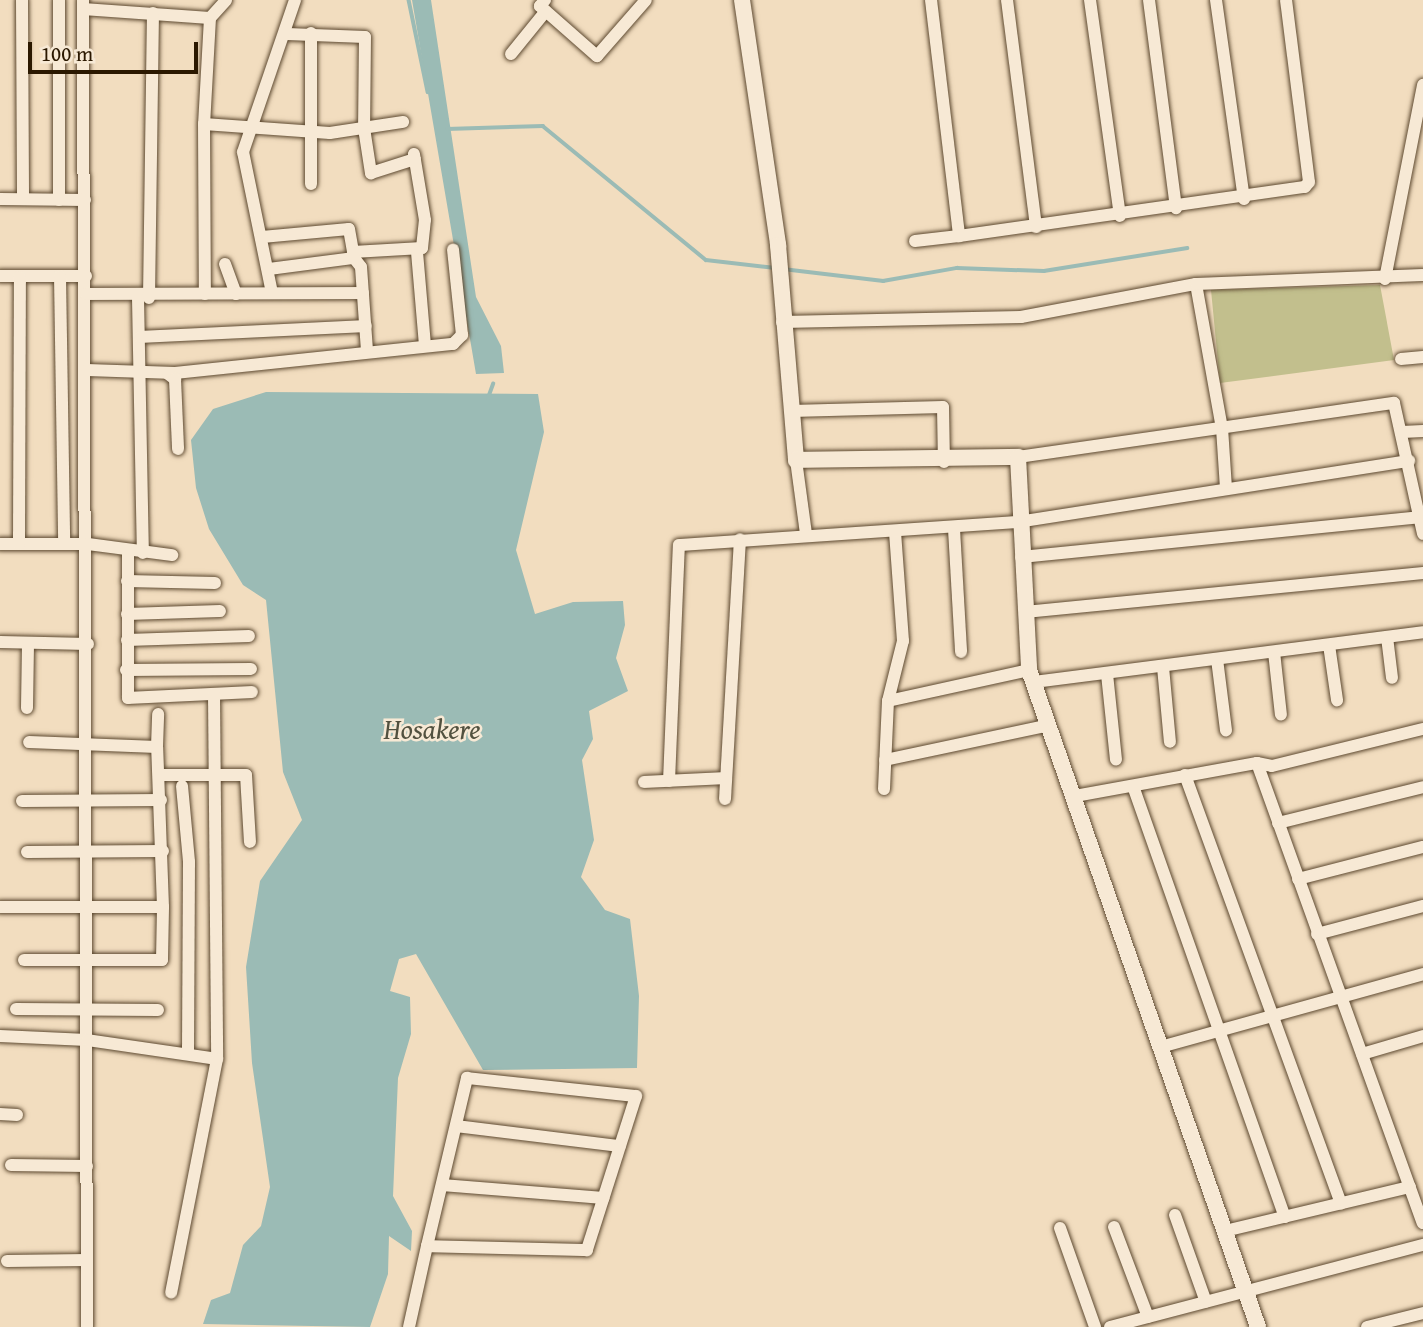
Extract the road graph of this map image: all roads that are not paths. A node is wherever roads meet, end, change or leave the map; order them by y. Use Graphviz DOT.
graph roads {
  1 [pos="22,0"];
  2 [pos="59,0"];
  3 [pos="226,0"];
  4 [pos="295,0"];
  5 [pos="646,0"];
  6 [pos="742,0"];
  7 [pos="931,0"];
  8 [pos="1007,0"];
  9 [pos="1090,0"];
  10 [pos="1149,0"];
  11 [pos="1216,0"];
  12 [pos="1286,0"];
  13 [pos="83,4"];
  14 [pos="546,6"];
  15 [pos="153,13"];
  16 [pos="210,18"];
  17 [pos="311,33"];
  18 [pos="287,34"];
  19 [pos="510,54"];
  20 [pos="1423,85"];
  21 [pos="403,122"];
  22 [pos="204,124"];
  23 [pos="251,127"];
  24 [pos="364,128"];
  25 [pos="307,132"];
  26 [pos="310,184"];
  27 [pos="0,199"];
  28 [pos="23,199"];
  29 [pos="1244,199"];
  30 [pos="59,200"];
  31 [pos="85,200"];
  32 [pos="1176,208"];
  33 [pos="1120,216"];
  34 [pos="1036,227"];
  35 [pos="959,236"];
  36 [pos="262,237"];
  37 [pos="915,241"];
  38 [pos="453,249"];
  39 [pos="417,252"];
  40 [pos="354,255"];
  41 [pos="225,264"];
  42 [pos="269,269"];
  43 [pos="1423,275"];
  44 [pos="0,276"];
  45 [pos="60,276"];
  46 [pos="86,276"];
  47 [pos="20,277"];
  48 [pos="1385,279"];
  49 [pos="1196,284"];
  50 [pos="272,293"];
  51 [pos="363,293"];
  52 [pos="86,294"];
  53 [pos="205,294"];
  54 [pos="236,294"];
  55 [pos="144,298"];
  56 [pos="782,322"];
  57 [pos="366,326"];
  58 [pos="140,337"];
  59 [pos="425,346"];
  60 [pos="368,351"];
  61 [pos="1423,357"];
  62 [pos="1401,359"];
  63 [pos="87,370"];
  64 [pos="168,374"];
  65 [pos="141,375"];
  66 [pos="791,411"];
  67 [pos="1222,428"];
  68 [pos="1423,430"];
  69 [pos="1402,432"];
  70 [pos="178,449"];
  71 [pos="1018,457"];
  72 [pos="796,460"];
  73 [pos="1409,461"];
  74 [pos="944,462"];
  75 [pos="1226,489"];
  76 [pos="1419,500"];
  77 [pos="1419,517"];
  78 [pos="1018,522"];
  79 [pos="954,529"];
  80 [pos="895,532"];
  81 [pos="806,534"];
  82 [pos="1423,534"];
  83 [pos="740,538"];
  84 [pos="0,544"];
  85 [pos="19,544"];
  86 [pos="64,544"];
  87 [pos="89,544"];
  88 [pos="128,551"];
  89 [pos="143,553"];
  90 [pos="172,555"];
  91 [pos="1021,556"];
  92 [pos="1423,573"];
  93 [pos="127,581"];
  94 [pos="215,583"];
  95 [pos="220,611"];
  96 [pos="1025,612"];
  97 [pos="127,614"];
  98 [pos="1423,632"];
  99 [pos="249,636"];
  100 [pos="1387,637"];
  101 [pos="127,640"];
  102 [pos="0,642"];
  103 [pos="28,643"];
  104 [pos="88,644"];
  105 [pos="1329,645"];
  106 [pos="961,652"];
  107 [pos="1274,652"];
  108 [pos="1217,659"];
  109 [pos="1163,667"];
  110 [pos="251,669"];
  111 [pos="126,670"];
  112 [pos="1107,674"];
  113 [pos="1031,676"];
  114 [pos="1392,678"];
  115 [pos="252,692"];
  116 [pos="214,694"];
  117 [pos="1337,699"];
  118 [pos="888,701"];
  119 [pos="27,708"];
  120 [pos="158,714"];
  121 [pos="1282,715"];
  122 [pos="1049,725"];
  123 [pos="1423,729"];
  124 [pos="1226,730"];
  125 [pos="29,742"];
  126 [pos="1170,742"];
  127 [pos="88,745"];
  128 [pos="157,747"];
  129 [pos="885,760"];
  130 [pos="1116,760"];
  131 [pos="1257,763"];
  132 [pos="216,774"];
  133 [pos="161,775"];
  134 [pos="1185,775"];
  135 [pos="726,778"];
  136 [pos="669,781"];
  137 [pos="644,782"];
  138 [pos="182,786"];
  139 [pos="1133,786"];
  140 [pos="1423,787"];
  141 [pos="884,789"];
  142 [pos="1075,796"];
  143 [pos="725,799"];
  144 [pos="161,800"];
  145 [pos="22,801"];
  146 [pos="88,802"];
  147 [pos="1278,823"];
  148 [pos="250,842"];
  149 [pos="1423,847"];
  150 [pos="88,850"];
  151 [pos="163,851"];
  152 [pos="27,852"];
  153 [pos="1298,879"];
  154 [pos="88,905"];
  155 [pos="0,906"];
  156 [pos="1423,906"];
  157 [pos="163,907"];
  158 [pos="1317,934"];
  159 [pos="87,960"];
  160 [pos="23,961"];
  161 [pos="1423,974"];
  162 [pos="1340,997"];
  163 [pos="16,1009"];
  164 [pos="87,1009"];
  165 [pos="158,1010"];
  166 [pos="1273,1016"];
  167 [pos="1219,1031"];
  168 [pos="0,1036"];
  169 [pos="1423,1037"];
  170 [pos="87,1040"];
  171 [pos="1164,1046"];
  172 [pos="188,1053"];
  173 [pos="1362,1054"];
  174 [pos="217,1059"];
  175 [pos="0,1114"];
  176 [pos="16,1115"];
  177 [pos="456,1126"];
  178 [pos="620,1146"];
  179 [pos="11,1164"];
  180 [pos="87,1166"];
  181 [pos="442,1185"];
  182 [pos="1410,1188"];
  183 [pos="603,1198"];
  184 [pos="1341,1203"];
  185 [pos="1175,1215"];
  186 [pos="1285,1217"];
  187 [pos="1423,1223"];
  188 [pos="1114,1227"];
  189 [pos="1060,1228"];
  190 [pos="1229,1230"];
  191 [pos="1423,1245"];
  192 [pos="428,1246"];
  193 [pos="7,1261"];
  194 [pos="87,1261"];
  195 [pos="1248,1291"];
  196 [pos="172,1293"];
  197 [pos="1206,1302"];
  198 [pos="1423,1313"];
  199 [pos="1148,1317"];
  200 [pos="87,1327"];
  201 [pos="408,1327"];
  202 [pos="1096,1327"];
  203 [pos="1110,1327"];
  204 [pos="1258,1327"];
  205 [pos="1367,1327"];
  1 -- 28 [label="street"];
  2 -- 30 [label="street"];
  3 -- 16 [label="street"];
  4 -- 18 [label="street"];
  5 -- 14 [label="street"];
  6 -- 56 [label="street"];
  7 -- 35 [label="street"];
  8 -- 34 [label="street"];
  9 -- 33 [label="street"];
  10 -- 32 [label="street"];
  11 -- 29 [label="street"];
  12 -- 29 [label="street"];
  13 -- 15 [label="street"];
  13 -- 31 [label="street"];
  14 -- 19 [label="street"];
  15 -- 16 [label="street"];
  15 -- 55 [label="street"];
  16 -- 22 [label="street"];
  17 -- 18 [label="street"];
  17 -- 24 [label="street"];
  17 -- 25 [label="street"];
  18 -- 23 [label="street"];
  20 -- 48 [label="street"];
  21 -- 24 [label="street"];
  22 -- 23 [label="street"];
  22 -- 53 [label="street"];
  23 -- 25 [label="street"];
  23 -- 36 [label="street"];
  24 -- 25 [label="street"];
  24 -- 40 [label="street"];
  25 -- 26 [label="street"];
  27 -- 28 [label="street"];
  28 -- 30 [label="street"];
  29 -- 32 [label="street"];
  30 -- 31 [label="street"];
  31 -- 46 [label="street"];
  32 -- 33 [label="street"];
  33 -- 34 [label="street"];
  34 -- 35 [label="street"];
  35 -- 37 [label="street"];
  36 -- 40 [label="street"];
  36 -- 42 [label="street"];
  38 -- 59 [label="street"];
  39 -- 59 [label="street"];
  40 -- 42 [label="street"];
  40 -- 51 [label="street"];
  41 -- 54 [label="street"];
  42 -- 50 [label="street"];
  43 -- 48 [label="street"];
  44 -- 47 [label="street"];
  45 -- 46 [label="street"];
  45 -- 47 [label="street"];
  45 -- 86 [label="street"];
  46 -- 52 [label="street"];
  47 -- 85 [label="street"];
  48 -- 49 [label="street"];
  49 -- 56 [label="street"];
  49 -- 67 [label="street"];
  50 -- 51 [label="street"];
  50 -- 54 [label="street"];
  51 -- 57 [label="street"];
  52 -- 55 [label="street"];
  52 -- 63 [label="street"];
  53 -- 54 [label="street"];
  53 -- 55 [label="street"];
  55 -- 58 [label="street"];
  56 -- 66 [label="street"];
  57 -- 58 [label="street"];
  57 -- 60 [label="street"];
  58 -- 65 [label="street"];
  59 -- 60 [label="street"];
  60 -- 64 [label="street"];
  61 -- 62 [label="street"];
  63 -- 65 [label="street"];
  63 -- 87 [label="street"];
  64 -- 65 [label="street"];
  64 -- 70 [label="street"];
  65 -- 89 [label="street"];
  66 -- 72 [label="street"];
  66 -- 74 [label="street"];
  67 -- 69 [label="street"];
  67 -- 71 [label="street"];
  67 -- 75 [label="street"];
  68 -- 69 [label="street"];
  69 -- 73 [label="street"];
  71 -- 74 [label="street"];
  71 -- 78 [label="street"];
  72 -- 74 [label="street"];
  72 -- 81 [label="street"];
  73 -- 75 [label="street"];
  73 -- 76 [label="street"];
  75 -- 78 [label="street"];
  76 -- 77 [label="street"];
  77 -- 82 [label="street"];
  77 -- 91 [label="street"];
  78 -- 79 [label="street"];
  78 -- 91 [label="street"];
  79 -- 80 [label="street"];
  79 -- 106 [label="street"];
  80 -- 81 [label="street"];
  80 -- 118 [label="street"];
  81 -- 83 [label="street"];
  83 -- 135 [label="street"];
  83 -- 136 [label="street"];
  84 -- 85 [label="street"];
  85 -- 86 [label="street"];
  86 -- 87 [label="street"];
  87 -- 88 [label="street"];
  87 -- 104 [label="street"];
  88 -- 89 [label="street"];
  88 -- 93 [label="street"];
  89 -- 90 [label="street"];
  91 -- 96 [label="street"];
  92 -- 96 [label="street"];
  93 -- 94 [label="street"];
  93 -- 97 [label="street"];
  95 -- 97 [label="street"];
  96 -- 113 [label="street"];
  97 -- 101 [label="street"];
  98 -- 100 [label="street"];
  99 -- 101 [label="street"];
  100 -- 105 [label="street"];
  100 -- 114 [label="street"];
  101 -- 111 [label="street"];
  102 -- 103 [label="street"];
  103 -- 104 [label="street"];
  103 -- 119 [label="street"];
  104 -- 127 [label="street"];
  105 -- 107 [label="street"];
  105 -- 117 [label="street"];
  107 -- 108 [label="street"];
  107 -- 121 [label="street"];
  108 -- 109 [label="street"];
  108 -- 124 [label="street"];
  109 -- 112 [label="street"];
  109 -- 126 [label="street"];
  110 -- 111 [label="street"];
  111 -- 116 [label="street"];
  112 -- 113 [label="street"];
  112 -- 130 [label="street"];
  113 -- 118 [label="street"];
  113 -- 122 [label="street"];
  115 -- 116 [label="street"];
  116 -- 132 [label="street"];
  118 -- 129 [label="street"];
  120 -- 128 [label="street"];
  122 -- 129 [label="street"];
  122 -- 142 [label="street"];
  123 -- 131 [label="street"];
  125 -- 127 [label="street"];
  127 -- 128 [label="street"];
  127 -- 146 [label="street"];
  128 -- 133 [label="street"];
  129 -- 141 [label="street"];
  131 -- 134 [label="street"];
  131 -- 147 [label="street"];
  132 -- 133 [label="street"];
  132 -- 148 [label="street"];
  132 -- 174 [label="street"];
  133 -- 144 [label="street"];
  134 -- 139 [label="street"];
  134 -- 166 [label="street"];
  135 -- 136 [label="street"];
  135 -- 143 [label="street"];
  136 -- 137 [label="street"];
  138 -- 172 [label="street"];
  139 -- 142 [label="street"];
  139 -- 167 [label="street"];
  140 -- 147 [label="street"];
  142 -- 171 [label="street"];
  144 -- 146 [label="street"];
  144 -- 151 [label="street"];
  145 -- 146 [label="street"];
  146 -- 150 [label="street"];
  147 -- 153 [label="street"];
  149 -- 153 [label="street"];
  150 -- 151 [label="street"];
  150 -- 152 [label="street"];
  150 -- 154 [label="street"];
  151 -- 157 [label="street"];
  153 -- 158 [label="street"];
  154 -- 155 [label="street"];
  154 -- 157 [label="street"];
  154 -- 159 [label="street"];
  156 -- 158 [label="street"];
  157 -- 159 [label="street"];
  158 -- 162 [label="street"];
  159 -- 160 [label="street"];
  159 -- 164 [label="street"];
  161 -- 162 [label="street"];
  162 -- 166 [label="street"];
  162 -- 173 [label="street"];
  163 -- 164 [label="street"];
  164 -- 165 [label="street"];
  164 -- 170 [label="street"];
  166 -- 167 [label="street"];
  166 -- 184 [label="street"];
  167 -- 171 [label="street"];
  167 -- 186 [label="street"];
  168 -- 170 [label="street"];
  169 -- 173 [label="street"];
  170 -- 172 [label="street"];
  170 -- 180 [label="street"];
  171 -- 190 [label="street"];
  172 -- 174 [label="street"];
  173 -- 182 [label="street"];
  174 -- 196 [label="street"];
  175 -- 176 [label="street"];
  177 -- 178 [label="street"];
  177 -- 178 [label="street"];
  177 -- 181 [label="street"];
  178 -- 183 [label="street"];
  179 -- 180 [label="street"];
  180 -- 194 [label="street"];
  181 -- 183 [label="street"];
  181 -- 192 [label="street"];
  182 -- 184 [label="street"];
  182 -- 187 [label="street"];
  183 -- 192 [label="street"];
  184 -- 186 [label="street"];
  185 -- 197 [label="street"];
  186 -- 190 [label="street"];
  188 -- 199 [label="street"];
  189 -- 202 [label="street"];
  190 -- 195 [label="street"];
  191 -- 195 [label="street"];
  192 -- 201 [label="street"];
  193 -- 194 [label="street"];
  194 -- 200 [label="street"];
  195 -- 197 [label="street"];
  195 -- 204 [label="street"];
  197 -- 199 [label="street"];
  198 -- 205 [label="street"];
  199 -- 203 [label="street"];
}
